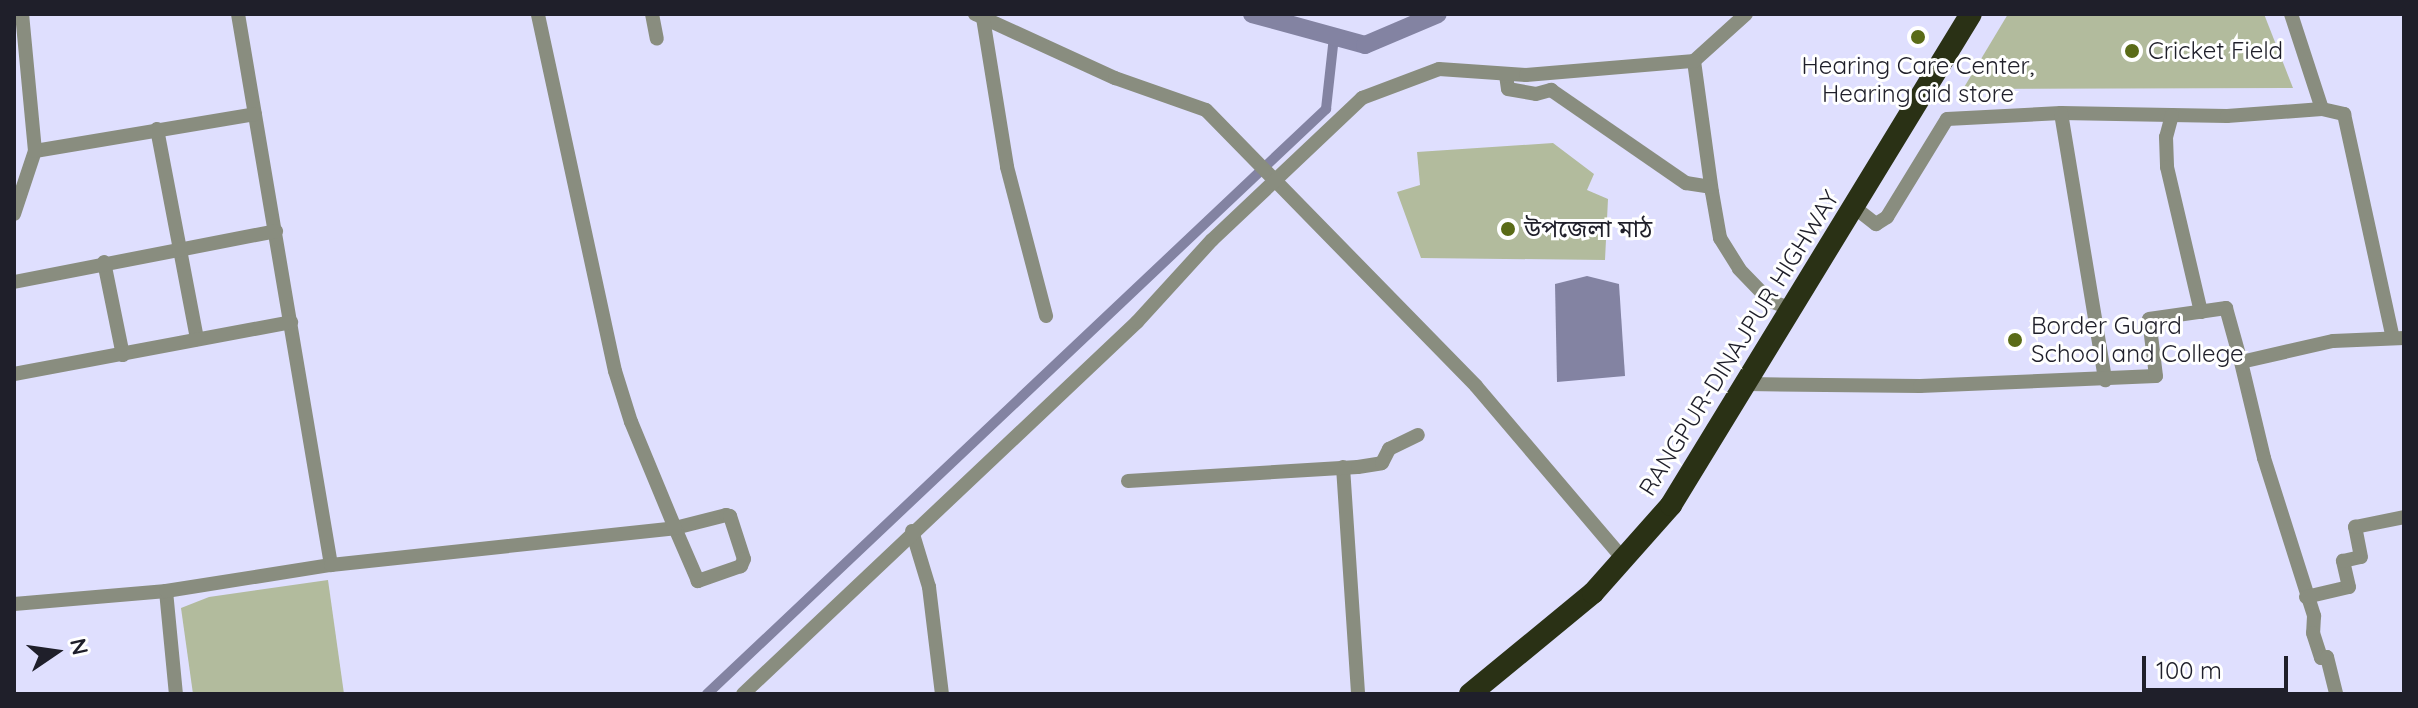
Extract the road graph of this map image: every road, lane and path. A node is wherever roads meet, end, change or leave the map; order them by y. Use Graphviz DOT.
graph roads {
  1 [pos="22,14"];
  2 [pos="238,14"];
  3 [pos="538,14"];
  4 [pos="652,14"];
  5 [pos="1746,14"];
  6 [pos="1971,14"];
  7 [pos="2291,14"];
  8 [pos="979,16"];
  9 [pos="657,39"];
  10 [pos="1694,61"];
  11 [pos="1506,75"];
  12 [pos="2322,109"];
  13 [pos="2061,113"];
  14 [pos="255,114"];
  15 [pos="2172,115"];
  16 [pos="157,129"];
  17 [pos="35,151"];
  18 [pos="1277,178"];
  19 [pos="1711,187"];
  20 [pos="1854,207"];
  21 [pos="14,214"];
  22 [pos="276,231"];
  23 [pos="179,247"];
  24 [pos="104,262"];
  25 [pos="14,282"];
  26 [pos="1792,309"];
  27 [pos="2201,312"];
  28 [pos="1046,316"];
  29 [pos="291,322"];
  30 [pos="2398,338"];
  31 [pos="197,339"];
  32 [pos="123,355"];
  33 [pos="2241,362"];
  34 [pos="14,374"];
  35 [pos="2105,380"];
  36 [pos="1747,384"];
  37 [pos="1418,435"];
  38 [pos="1343,467"];
  39 [pos="1128,481"];
  40 [pos="2404,517"];
  41 [pos="675,528"];
  42 [pos="912,531"];
  43 [pos="1624,560"];
  44 [pos="331,565"];
  45 [pos="166,591"];
  46 [pos="2306,597"];
  47 [pos="14,604"];
  48 [pos="176,694"];
  49 [pos="743,694"];
  50 [pos="942,694"];
  51 [pos="1358,694"];
  52 [pos="1470,694"];
  53 [pos="2336,694"];
  1 -- 17 [label="street"];
  2 -- 14 [label="street"];
  3 -- 41 [label="street"];
  4 -- 9 [label="street"];
  5 -- 10 [label="street"];
  6 -- 20 [label="highway, RANGPUR-DINAJPUR HIGHWAY"];
  7 -- 12 [label="street"];
  8 -- 18 [label="street"];
  8 -- 28 [label="street"];
  10 -- 11 [label="street"];
  10 -- 19 [label="street"];
  11 -- 18 [label="street"];
  11 -- 19 [label="street"];
  12 -- 15 [label="street"];
  12 -- 30 [label="street"];
  13 -- 15 [label="street"];
  13 -- 20 [label="street"];
  13 -- 35 [label="street"];
  14 -- 16 [label="street"];
  14 -- 22 [label="street"];
  15 -- 27 [label="street"];
  16 -- 17 [label="street"];
  16 -- 23 [label="street"];
  17 -- 21 [label="street"];
  18 -- 42 [label="street"];
  18 -- 43 [label="street"];
  19 -- 26 [label="street"];
  20 -- 26 [label="highway, RANGPUR-DINAJPUR HIGHWAY"];
  22 -- 23 [label="street"];
  22 -- 29 [label="street"];
  23 -- 24 [label="street"];
  23 -- 31 [label="street"];
  24 -- 25 [label="street"];
  24 -- 32 [label="street"];
  26 -- 36 [label="highway, RANGPUR-DINAJPUR HIGHWAY"];
  27 -- 33 [label="street"];
  27 -- 35 [label="street"];
  29 -- 31 [label="street"];
  29 -- 44 [label="street"];
  30 -- 33 [label="street"];
  31 -- 32 [label="street"];
  32 -- 34 [label="street"];
  33 -- 46 [label="street"];
  35 -- 36 [label="street"];
  36 -- 43 [label="highway, RANGPUR-DINAJPUR HIGHWAY"];
  37 -- 38 [label="street"];
  38 -- 39 [label="street"];
  38 -- 51 [label="street"];
  40 -- 46 [label="street"];
  41 -- 41 [label="street"];
  41 -- 44 [label="street"];
  42 -- 49 [label="street"];
  42 -- 50 [label="street"];
  43 -- 52 [label="highway, RANGPUR-DINAJPUR HIGHWAY"];
  44 -- 45 [label="street"];
  45 -- 47 [label="street"];
  45 -- 48 [label="street"];
  46 -- 53 [label="street"];
}
